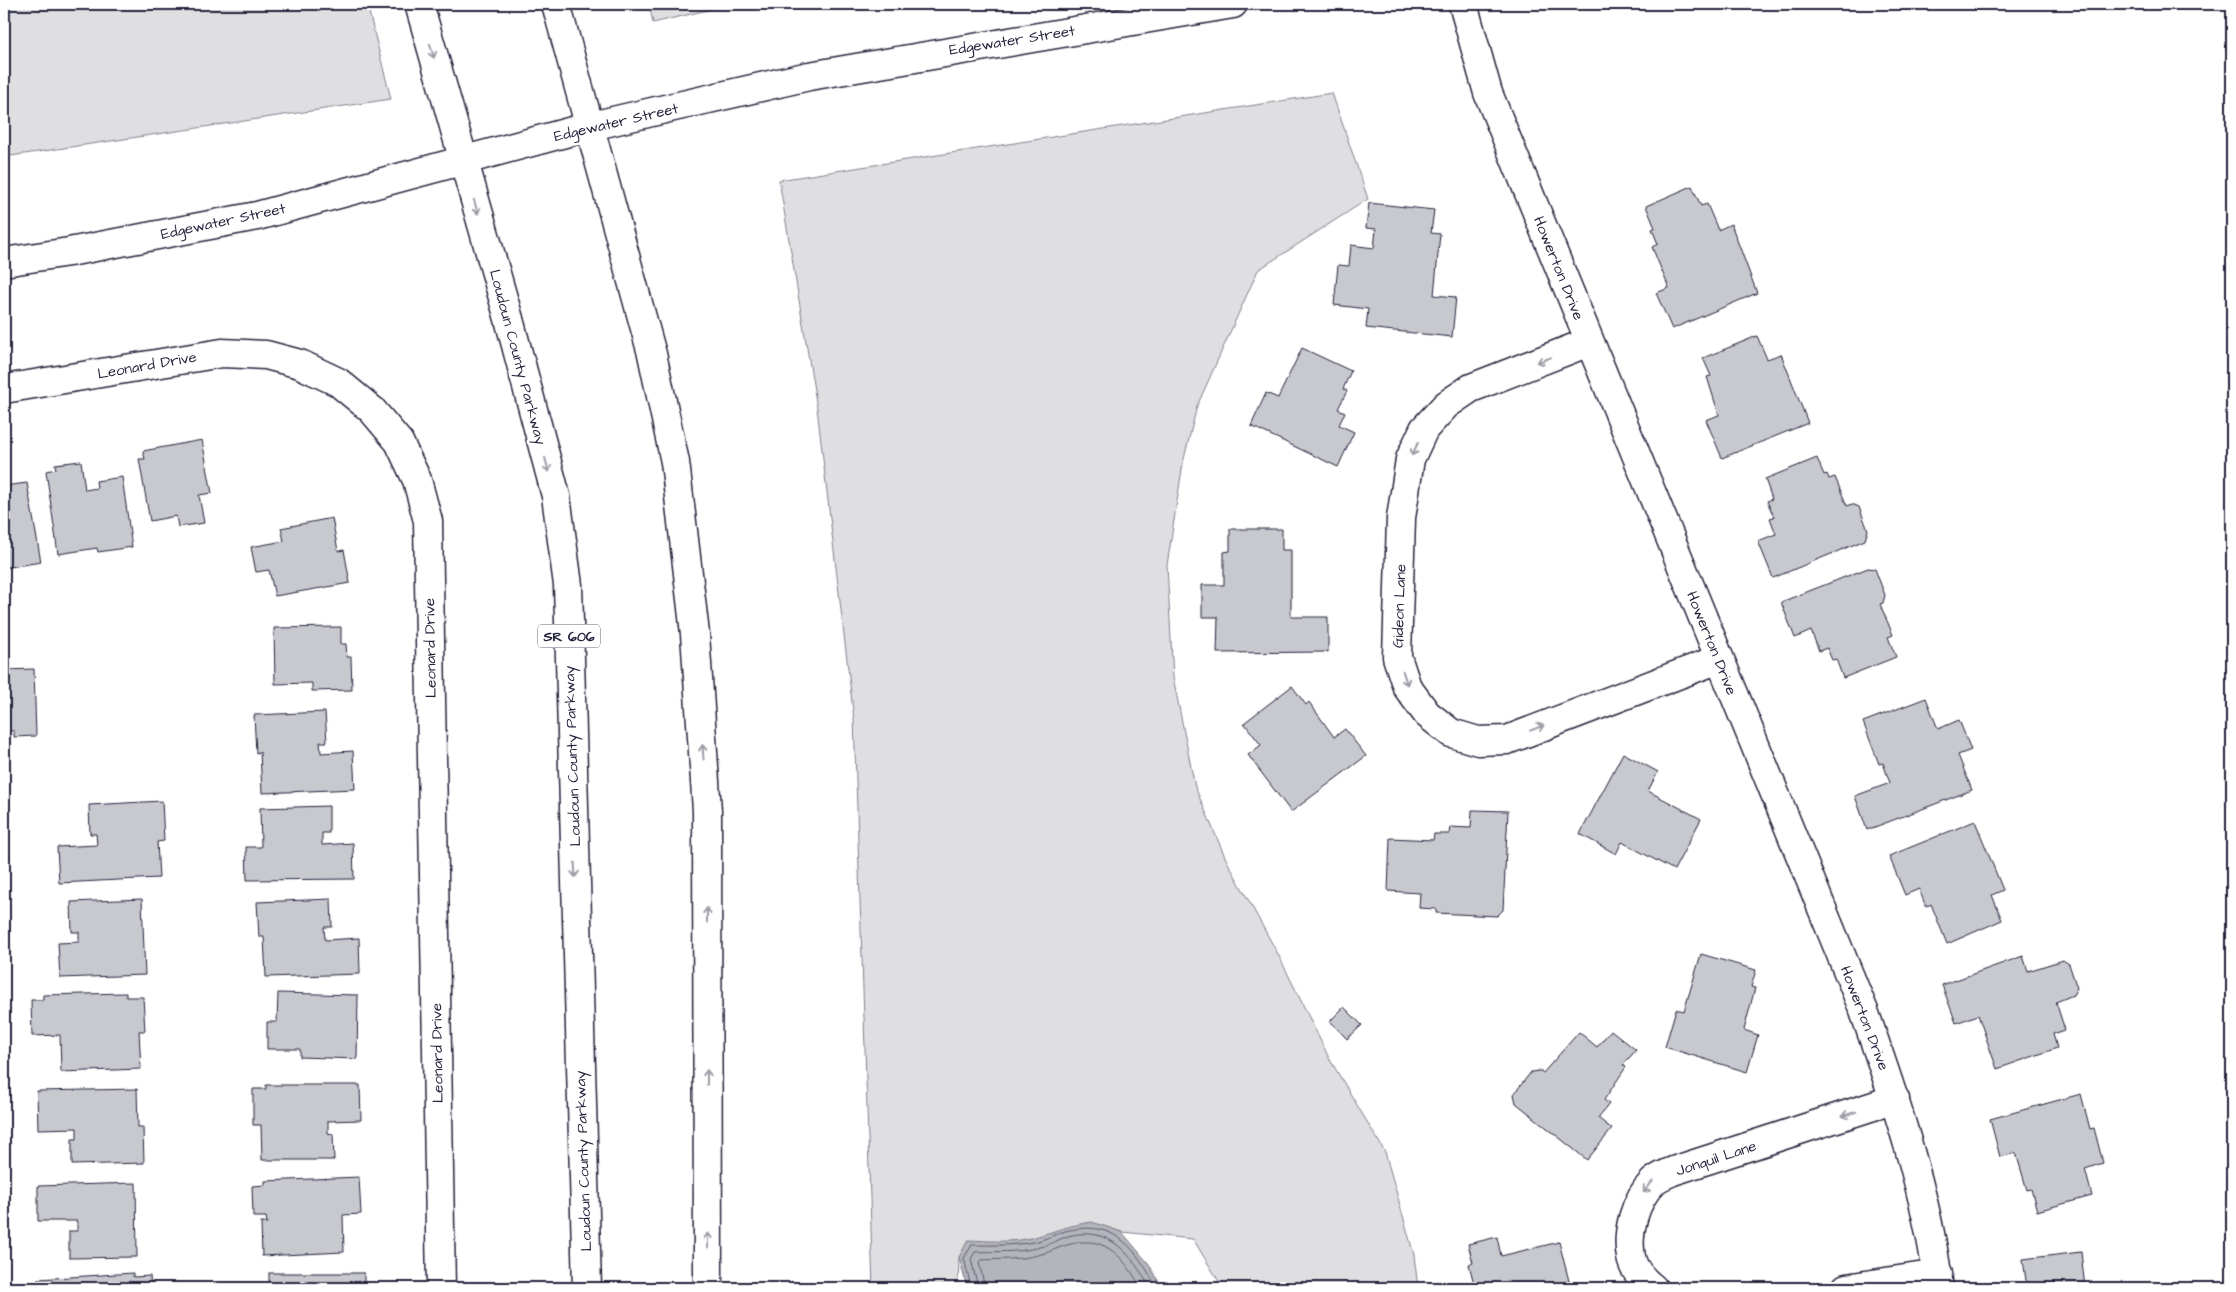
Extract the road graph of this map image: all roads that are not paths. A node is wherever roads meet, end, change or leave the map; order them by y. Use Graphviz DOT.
graph roads {
  1 [pos="419,4"];
  2 [pos="556,4"];
  3 [pos="1233,4"];
  4 [pos="1462,4"];
  5 [pos="591,126"];
  6 [pos="463,160"];
  7 [pos="4,262"];
  8 [pos="1589,342"];
  9 [pos="4,389"];
  10 [pos="1719,659"];
  11 [pos="1895,1099"];
  12 [pos="1939,1281"];
  13 [pos="441,1288"];
  14 [pos="587,1288"];
  15 [pos="708,1288"];
  16 [pos="1653,1288"];
  17 [pos="1846,1288"];
  1 -- 6 [label="street, Loudoun County Parkway / SR 606, one-way"];
  2 -- 5 [label="street"];
  3 -- 5 [label="street, Edgewater Street"];
  4 -- 8 [label="street, Howerton Drive"];
  5 -- 6 [label="street, Edgewater Street"];
  15 -- 5 [label="street, one-way"];
  6 -- 7 [label="street, Edgewater Street"];
  6 -- 14 [label="street, Loudoun County Parkway / SR 606, one-way"];
  8 -- 10 [label="street, Howerton Drive"];
  8 -- 10 [label="street, Gideon Lane, one-way"];
  9 -- 13 [label="street, Leonard Drive"];
  10 -- 11 [label="street, Howerton Drive"];
  11 -- 12 [label="street, Howerton Drive"];
  11 -- 16 [label="street, Jonquil Lane, one-way"];
  12 -- 17 [label="street"];
}
